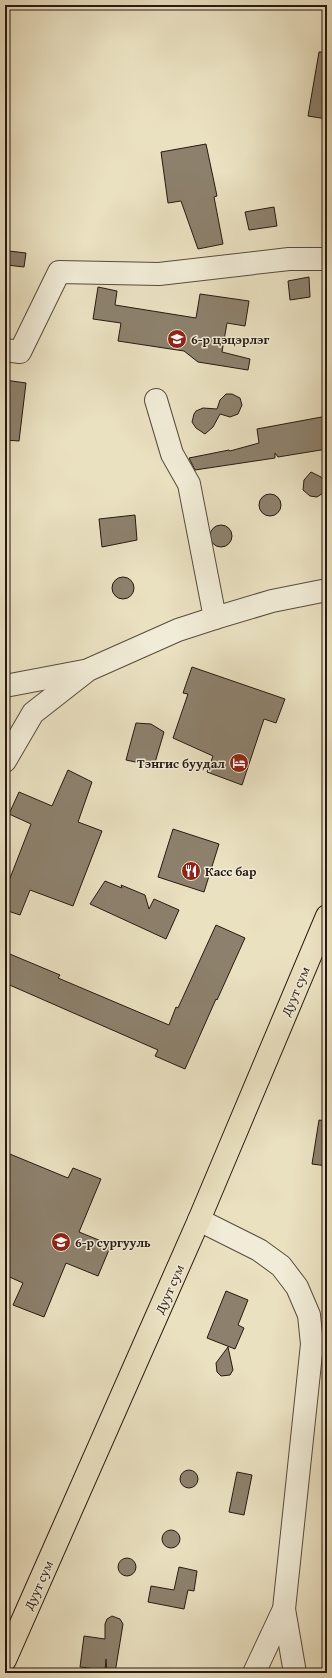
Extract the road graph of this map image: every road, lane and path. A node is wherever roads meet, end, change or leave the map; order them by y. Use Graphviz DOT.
graph roads {
  1 [pos="327,259"];
  2 [pos="5,350"];
  3 [pos="156,400"];
  4 [pos="327,590"];
  5 [pos="215,618"];
  6 [pos="88,670"];
  7 [pos="5,686"];
  8 [pos="5,761"];
  9 [pos="327,916"];
  10 [pos="199,1220"];
  11 [pos="284,1609"];
  12 [pos="5,1660"];
  13 [pos="254,1673"];
  14 [pos="295,1673"];
  1 -- 2 [label="street"];
  3 -- 5 [label="street"];
  4 -- 5 [label="street"];
  5 -- 6 [label="street"];
  6 -- 7 [label="street"];
  6 -- 8 [label="street"];
  9 -- 10 [label="main road, Дуут сум"];
  10 -- 11 [label="street"];
  10 -- 12 [label="main road, Дуут сум"];
  11 -- 13 [label="street"];
  11 -- 14 [label="street"];
}
